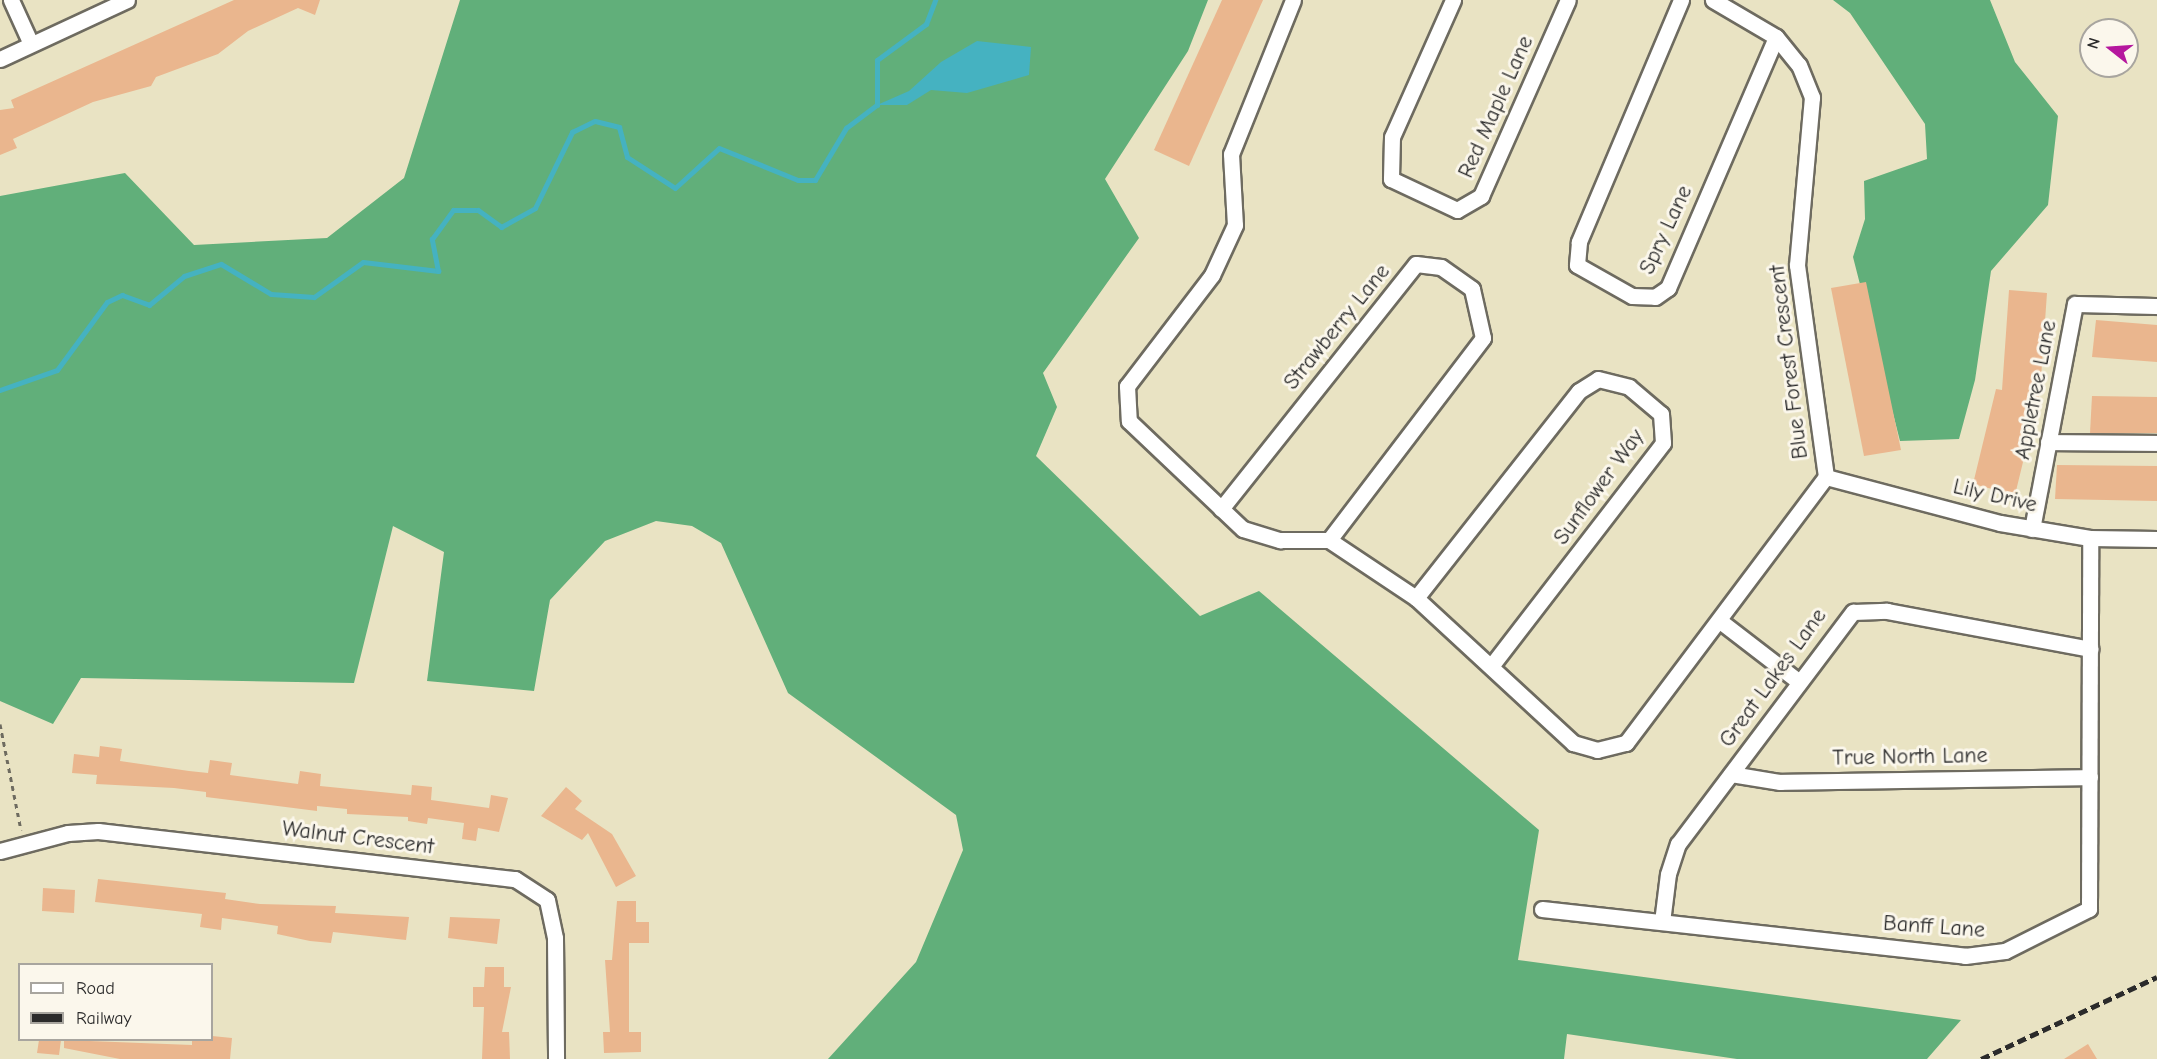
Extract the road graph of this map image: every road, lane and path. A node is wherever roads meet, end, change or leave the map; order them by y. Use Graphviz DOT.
graph roads {
  1 [pos="11,0"];
  2 [pos="127,0"];
  3 [pos="1453,0"];
  4 [pos="1568,0"];
  5 [pos="1681,0"];
  6 [pos="1713,0"];
  7 [pos="1291,5"];
  8 [pos="1776,37"];
  9 [pos="31,44"];
  10 [pos="0,59"];
  11 [pos="2157,306"];
  12 [pos="2048,442"];
  13 [pos="2157,443"];
  14 [pos="1826,477"];
  15 [pos="1221,509"];
  16 [pos="2032,529"];
  17 [pos="2090,538"];
  18 [pos="2157,539"];
  19 [pos="1329,540"];
  20 [pos="1416,598"];
  21 [pos="1720,621"];
  22 [pos="2090,649"];
  23 [pos="1491,666"];
  24 [pos="1798,681"];
  25 [pos="0,724"];
  26 [pos="1731,774"];
  27 [pos="2090,777"];
  28 [pos="23,843"];
  29 [pos="0,851"];
  30 [pos="1542,909"];
  31 [pos="1662,922"];
  32 [pos="556,1059"];
  1 -- 9 [label="street"];
  2 -- 9 [label="street"];
  3 -- 4 [label="street, Red Maple Lane"];
  5 -- 8 [label="street, Spry Lane"];
  6 -- 8 [label="street, Blue Forest Crescent"];
  7 -- 15 [label="street"];
  8 -- 14 [label="street, Blue Forest Crescent"];
  9 -- 10 [label="street"];
  11 -- 12 [label="street, Appletree Lane"];
  12 -- 13 [label="street"];
  12 -- 16 [label="street, Appletree Lane"];
  14 -- 16 [label="street, Lily Drive"];
  14 -- 21 [label="street"];
  15 -- 19 [label="street"];
  15 -- 19 [label="street, Strawberry Lane"];
  16 -- 17 [label="street, Lily Drive"];
  17 -- 18 [label="street, Lily Drive"];
  17 -- 22 [label="street, Banff Lane"];
  19 -- 20 [label="street"];
  20 -- 23 [label="street"];
  20 -- 23 [label="street, Sunflower Way"];
  21 -- 23 [label="street"];
  21 -- 24 [label="street"];
  22 -- 24 [label="street, Great Lakes Lane"];
  22 -- 27 [label="street, Banff Lane"];
  24 -- 26 [label="street, Great Lakes Lane"];
  25 -- 28 [label="path"];
  26 -- 27 [label="street, True North Lane"];
  26 -- 31 [label="street, Great Lakes Lane"];
  27 -- 31 [label="street, Banff Lane"];
  28 -- 29 [label="street, Walnut Crescent"];
  28 -- 32 [label="street, Walnut Crescent"];
  30 -- 31 [label="street, Banff Lane"];
}
